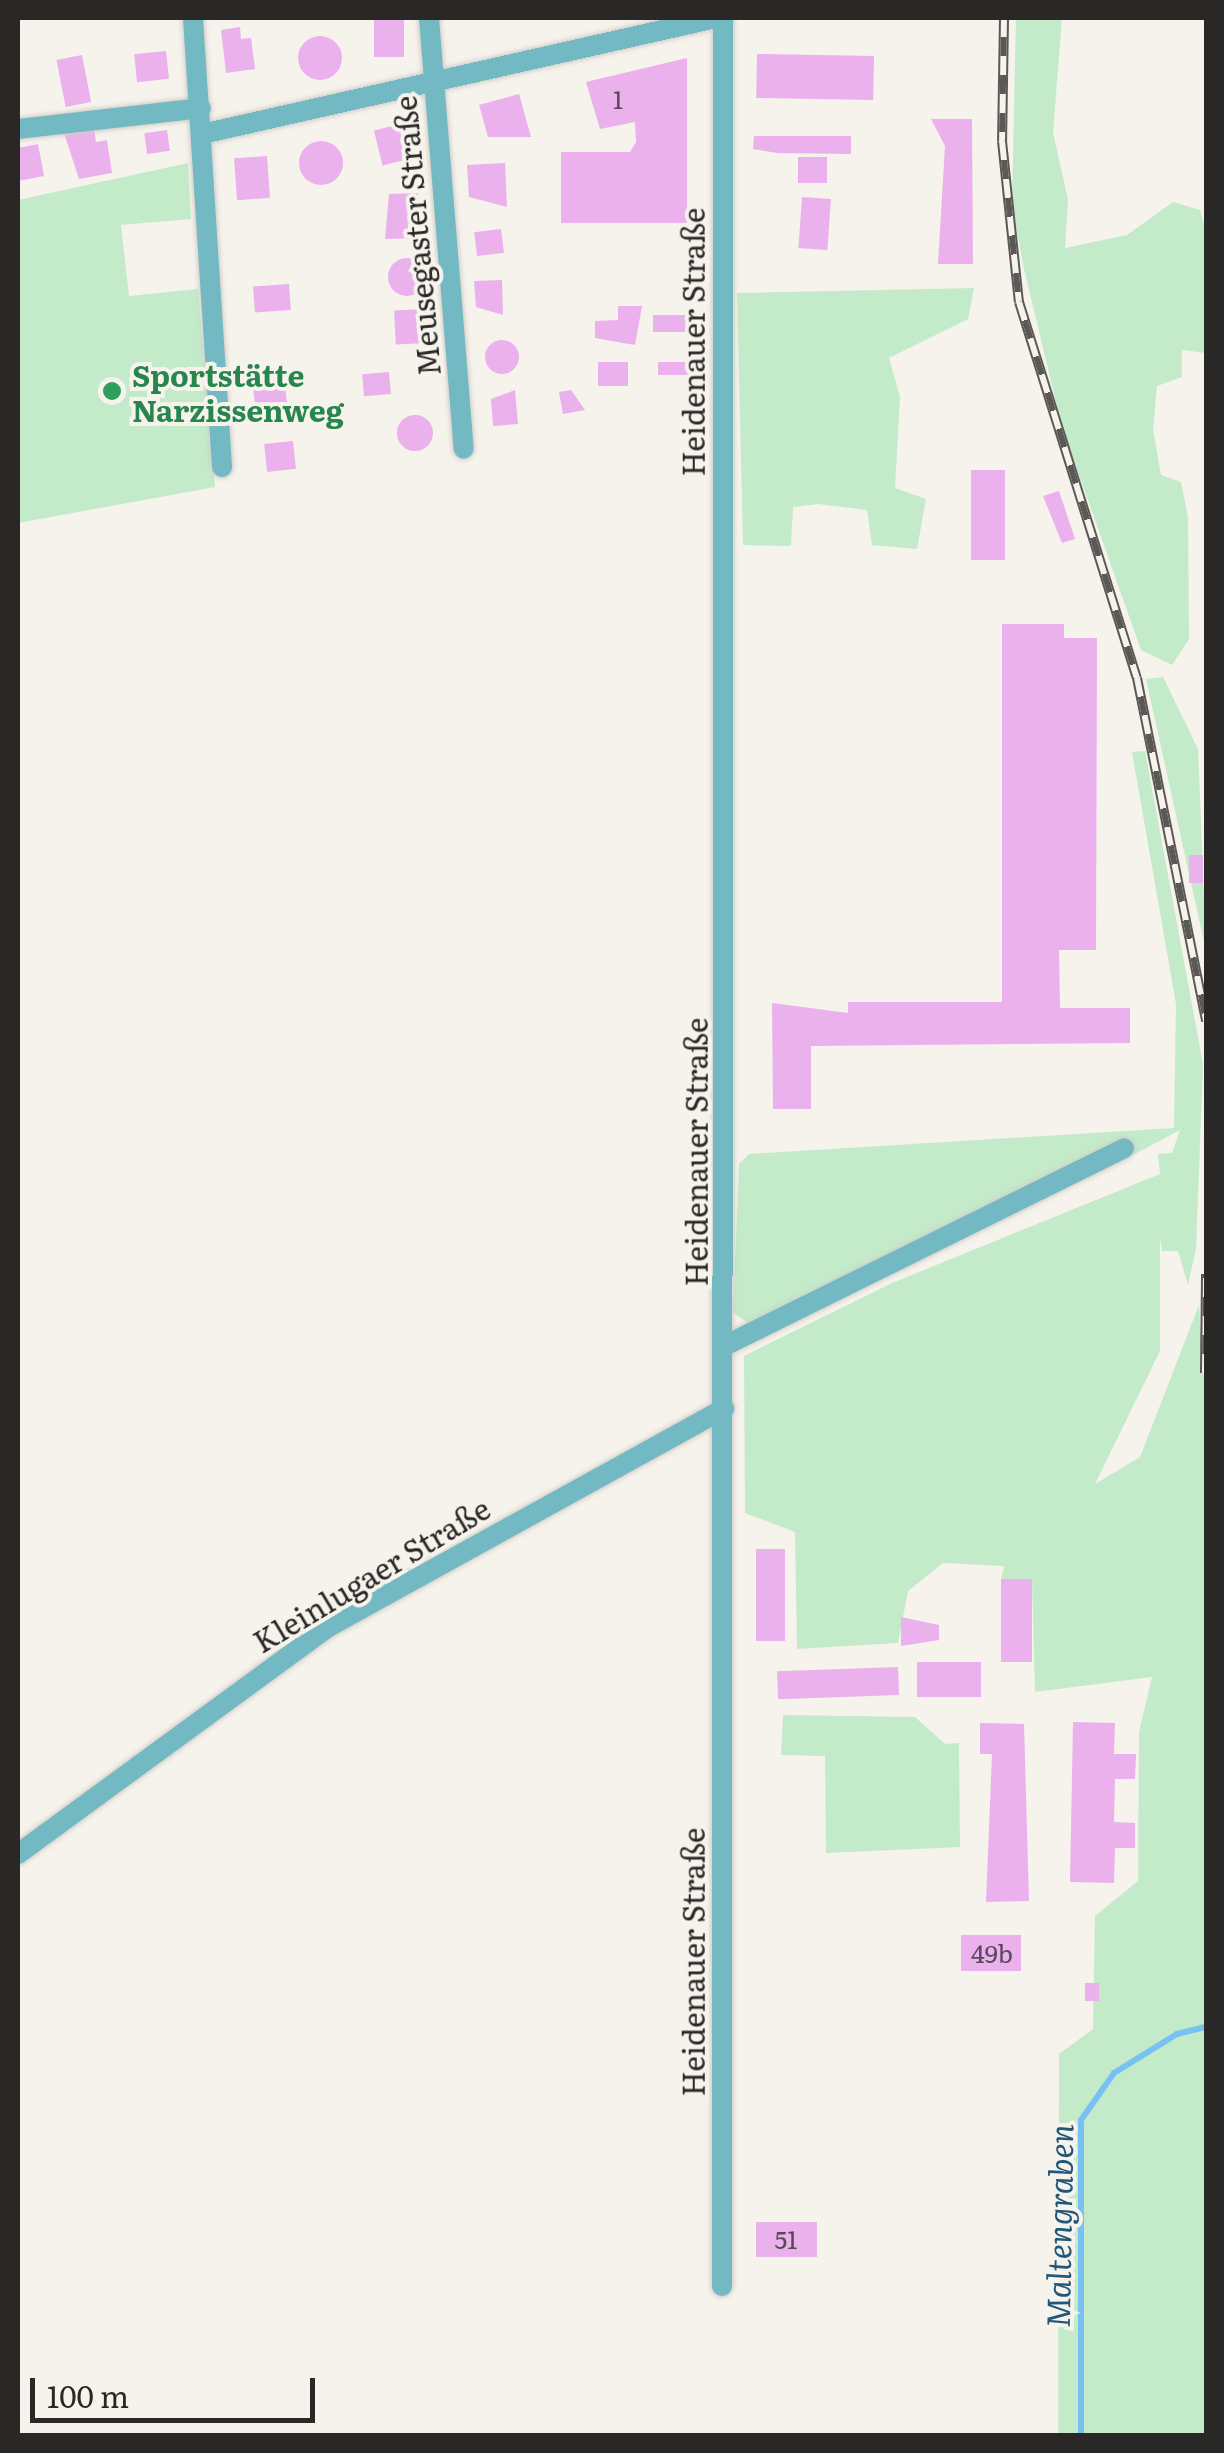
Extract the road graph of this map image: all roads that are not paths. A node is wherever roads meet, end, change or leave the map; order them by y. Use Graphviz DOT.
graph roads {
  1 [pos="193,18"];
  2 [pos="429,18"];
  3 [pos="719,18"];
  4 [pos="432,76"];
  5 [pos="200,108"];
  6 [pos="18,129"];
  7 [pos="202,134"];
  8 [pos="464,449"];
  9 [pos="222,467"];
  10 [pos="1124,1148"];
  11 [pos="726,1345"];
  12 [pos="724,1409"];
  13 [pos="18,1854"];
  14 [pos="722,2286"];
  1 -- 5 [label="street"];
  2 -- 4 [label="street, Meusegaster Straße"];
  3 -- 4 [label="street"];
  3 -- 11 [label="street, Heidenauer Straße"];
  4 -- 7 [label="street"];
  4 -- 8 [label="street, Meusegaster Straße"];
  5 -- 6 [label="street"];
  5 -- 7 [label="street"];
  7 -- 9 [label="street"];
  10 -- 11 [label="street"];
  11 -- 12 [label="street, Heidenauer Straße"];
  12 -- 13 [label="street, Kleinlugaer Straße"];
  12 -- 14 [label="street, Heidenauer Straße"];
}
